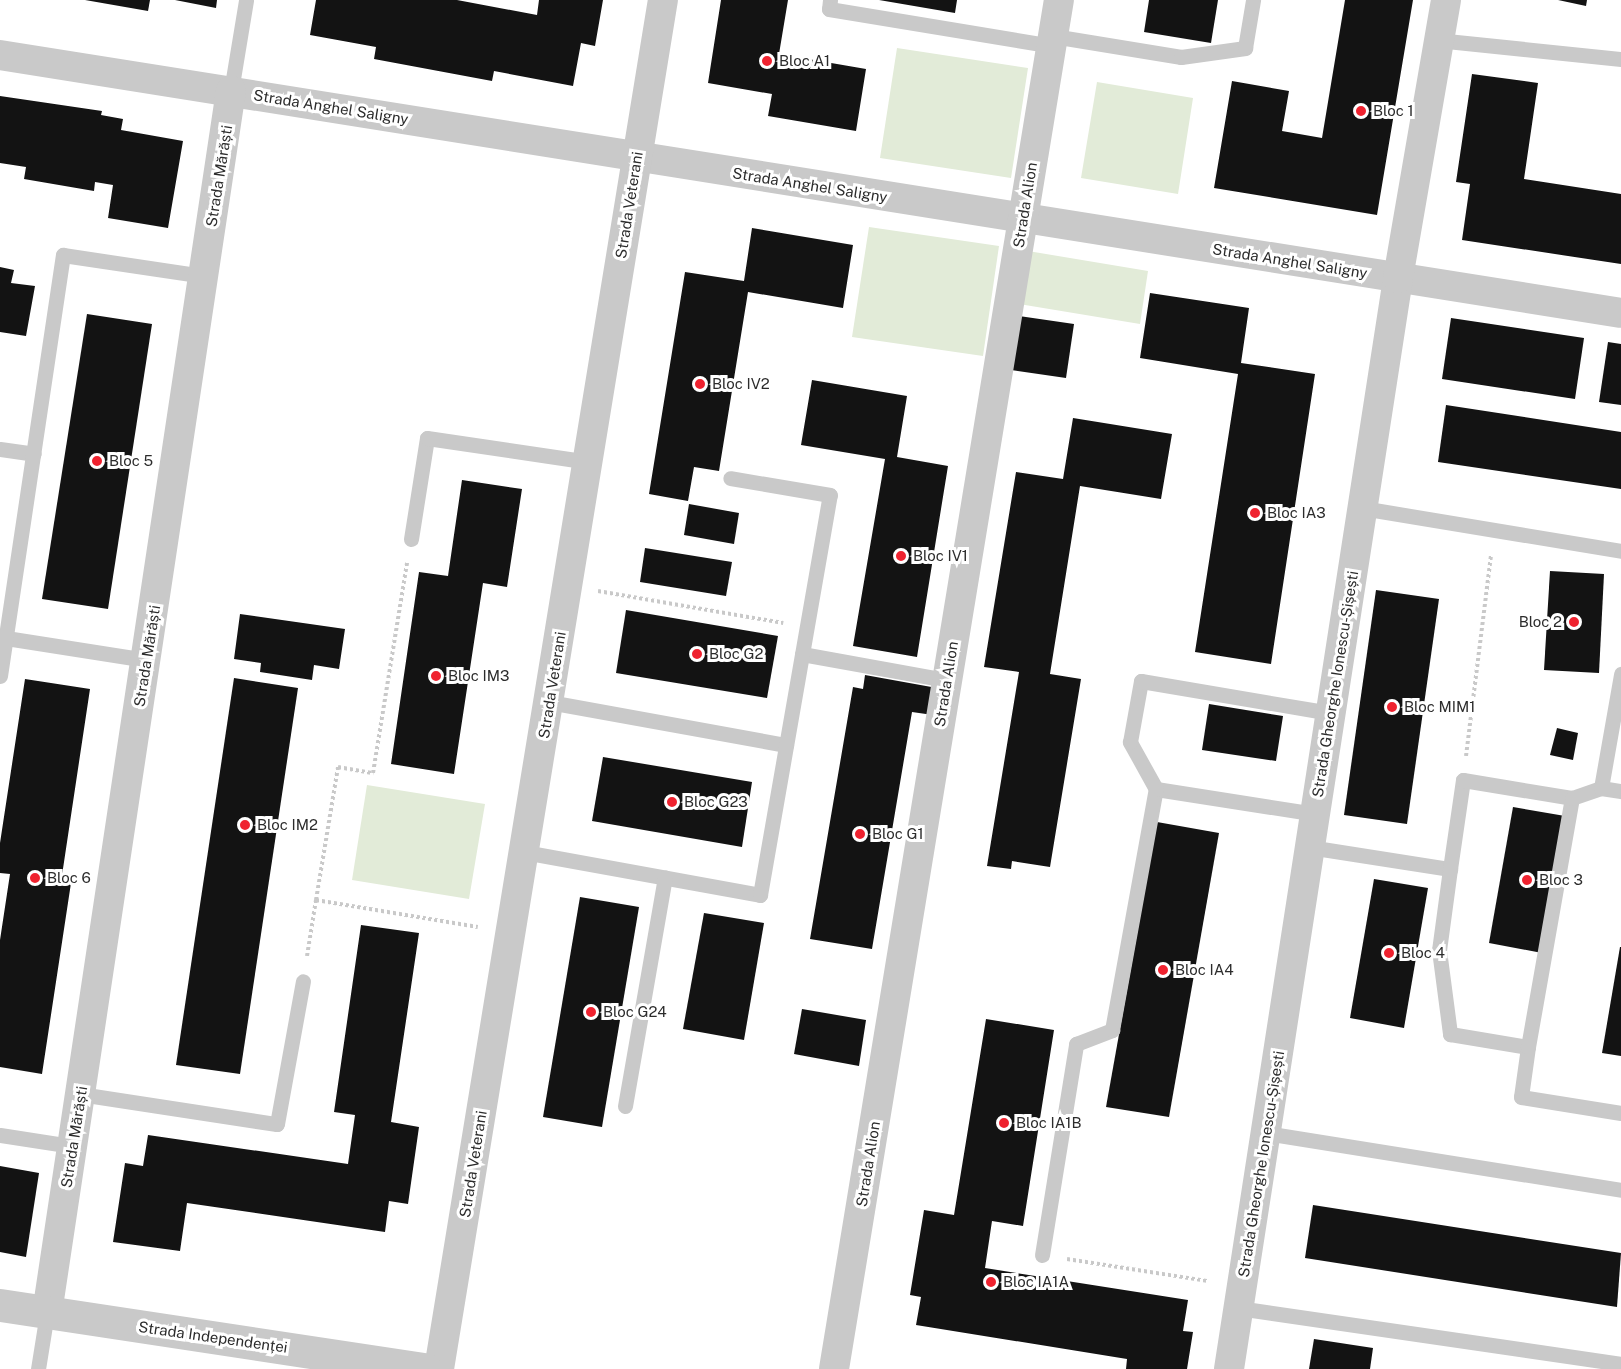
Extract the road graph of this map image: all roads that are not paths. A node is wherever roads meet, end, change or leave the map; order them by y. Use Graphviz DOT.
graph roads {
  1 [pos="246,0"];
  2 [pos="663,0"];
  3 [pos="830,0"];
  4 [pos="1059,0"];
  5 [pos="1253,0"];
  6 [pos="1446,0"];
  7 [pos="1437,40"];
  8 [pos="1053,41"];
  9 [pos="0,55"];
  10 [pos="1621,59"];
  11 [pos="231,91"];
  12 [pos="636,157"];
  13 [pos="1023,219"];
  14 [pos="204,276"];
  15 [pos="1398,278"];
  16 [pos="1621,313"];
  17 [pos="0,449"];
  18 [pos="34,454"];
  19 [pos="589,462"];
  20 [pos="730,478"];
  21 [pos="1362,508"];
  22 [pos="411,539"];
  23 [pos="1621,551"];
  24 [pos="6,638"];
  25 [pos="802,654"];
  26 [pos="146,660"];
  27 [pos="1621,674"];
  28 [pos="0,676"];
  29 [pos="947,680"];
  30 [pos="549,702"];
  31 [pos="1330,712"];
  32 [pos="786,745"];
  33 [pos="1601,788"];
  34 [pos="1156,789"];
  35 [pos="1621,791"];
  36 [pos="1572,798"];
  37 [pos="1315,814"];
  38 [pos="1309,847"];
  39 [pos="524,852"];
  40 [pos="1450,869"];
  41 [pos="666,877"];
  42 [pos="303,981"];
  43 [pos="1528,1047"];
  44 [pos="80,1094"];
  45 [pos="625,1106"];
  46 [pos="1621,1113"];
  47 [pos="1266,1133"];
  48 [pos="0,1135"];
  49 [pos="72,1146"];
  50 [pos="1621,1190"];
  51 [pos="1042,1256"];
  52 [pos="1240,1297"];
  53 [pos="0,1305"];
  54 [pos="47,1313"];
  55 [pos="1621,1364"];
  56 [pos="38,1369"];
  57 [pos="425,1369"];
  58 [pos="439,1369"];
  59 [pos="834,1369"];
  60 [pos="1228,1369"];
  1 -- 11 [label="lane, Strada Mărăști"];
  2 -- 12 [label="street, Strada Veterani"];
  3 -- 8 [label="lane"];
  4 -- 8 [label="street, Strada Alion"];
  5 -- 8 [label="lane"];
  6 -- 7 [label="street, Strada Gheorghe Ionescu-Șișești"];
  7 -- 10 [label="lane"];
  7 -- 15 [label="street, Strada Gheorghe Ionescu-Șișești"];
  8 -- 13 [label="street, Strada Alion"];
  9 -- 11 [label="street, Strada Anghel Saligny"];
  11 -- 12 [label="street, Strada Anghel Saligny"];
  11 -- 14 [label="street, Strada Mărăști"];
  12 -- 13 [label="street, Strada Anghel Saligny"];
  12 -- 19 [label="street, Strada Veterani"];
  13 -- 15 [label="street, Strada Anghel Saligny"];
  13 -- 29 [label="street, Strada Alion"];
  14 -- 18 [label="lane"];
  14 -- 26 [label="street, Strada Mărăști"];
  15 -- 16 [label="street, Strada Anghel Saligny"];
  15 -- 21 [label="street, Strada Gheorghe Ionescu-Șișești"];
  17 -- 18 [label="lane"];
  18 -- 24 [label="lane"];
  19 -- 22 [label="lane"];
  19 -- 30 [label="street, Strada Veterani"];
  20 -- 25 [label="lane"];
  21 -- 23 [label="lane"];
  21 -- 31 [label="street, Strada Gheorghe Ionescu-Șișești"];
  24 -- 26 [label="lane"];
  24 -- 28 [label="lane"];
  25 -- 29 [label="lane"];
  25 -- 32 [label="lane"];
  26 -- 44 [label="street, Strada Mărăști"];
  27 -- 33 [label="lane"];
  29 -- 59 [label="street, Strada Alion"];
  30 -- 32 [label="lane"];
  30 -- 39 [label="street, Strada Veterani"];
  31 -- 34 [label="lane"];
  31 -- 37 [label="street, Strada Gheorghe Ionescu-Șișești"];
  32 -- 41 [label="lane"];
  33 -- 35 [label="lane"];
  33 -- 36 [label="lane"];
  34 -- 37 [label="lane"];
  34 -- 51 [label="lane"];
  36 -- 40 [label="lane"];
  36 -- 43 [label="lane"];
  37 -- 38 [label="street, Strada Gheorghe Ionescu-Șișești"];
  38 -- 40 [label="lane"];
  38 -- 47 [label="street, Strada Gheorghe Ionescu-Șișești"];
  39 -- 41 [label="lane"];
  39 -- 58 [label="street, Strada Veterani"];
  40 -- 43 [label="lane"];
  41 -- 45 [label="lane"];
  42 -- 44 [label="lane"];
  43 -- 46 [label="lane"];
  44 -- 49 [label="street, Strada Mărăști"];
  47 -- 50 [label="lane"];
  47 -- 52 [label="street, Strada Gheorghe Ionescu-Șișești"];
  48 -- 49 [label="lane"];
  49 -- 54 [label="street, Strada Mărăști"];
  52 -- 55 [label="lane"];
  52 -- 60 [label="street, Strada Gheorghe Ionescu-Șișești"];
  53 -- 54 [label="street, Strada Independenței"];
  54 -- 56 [label="lane"];
  54 -- 57 [label="street, Strada Independenței"];
}
